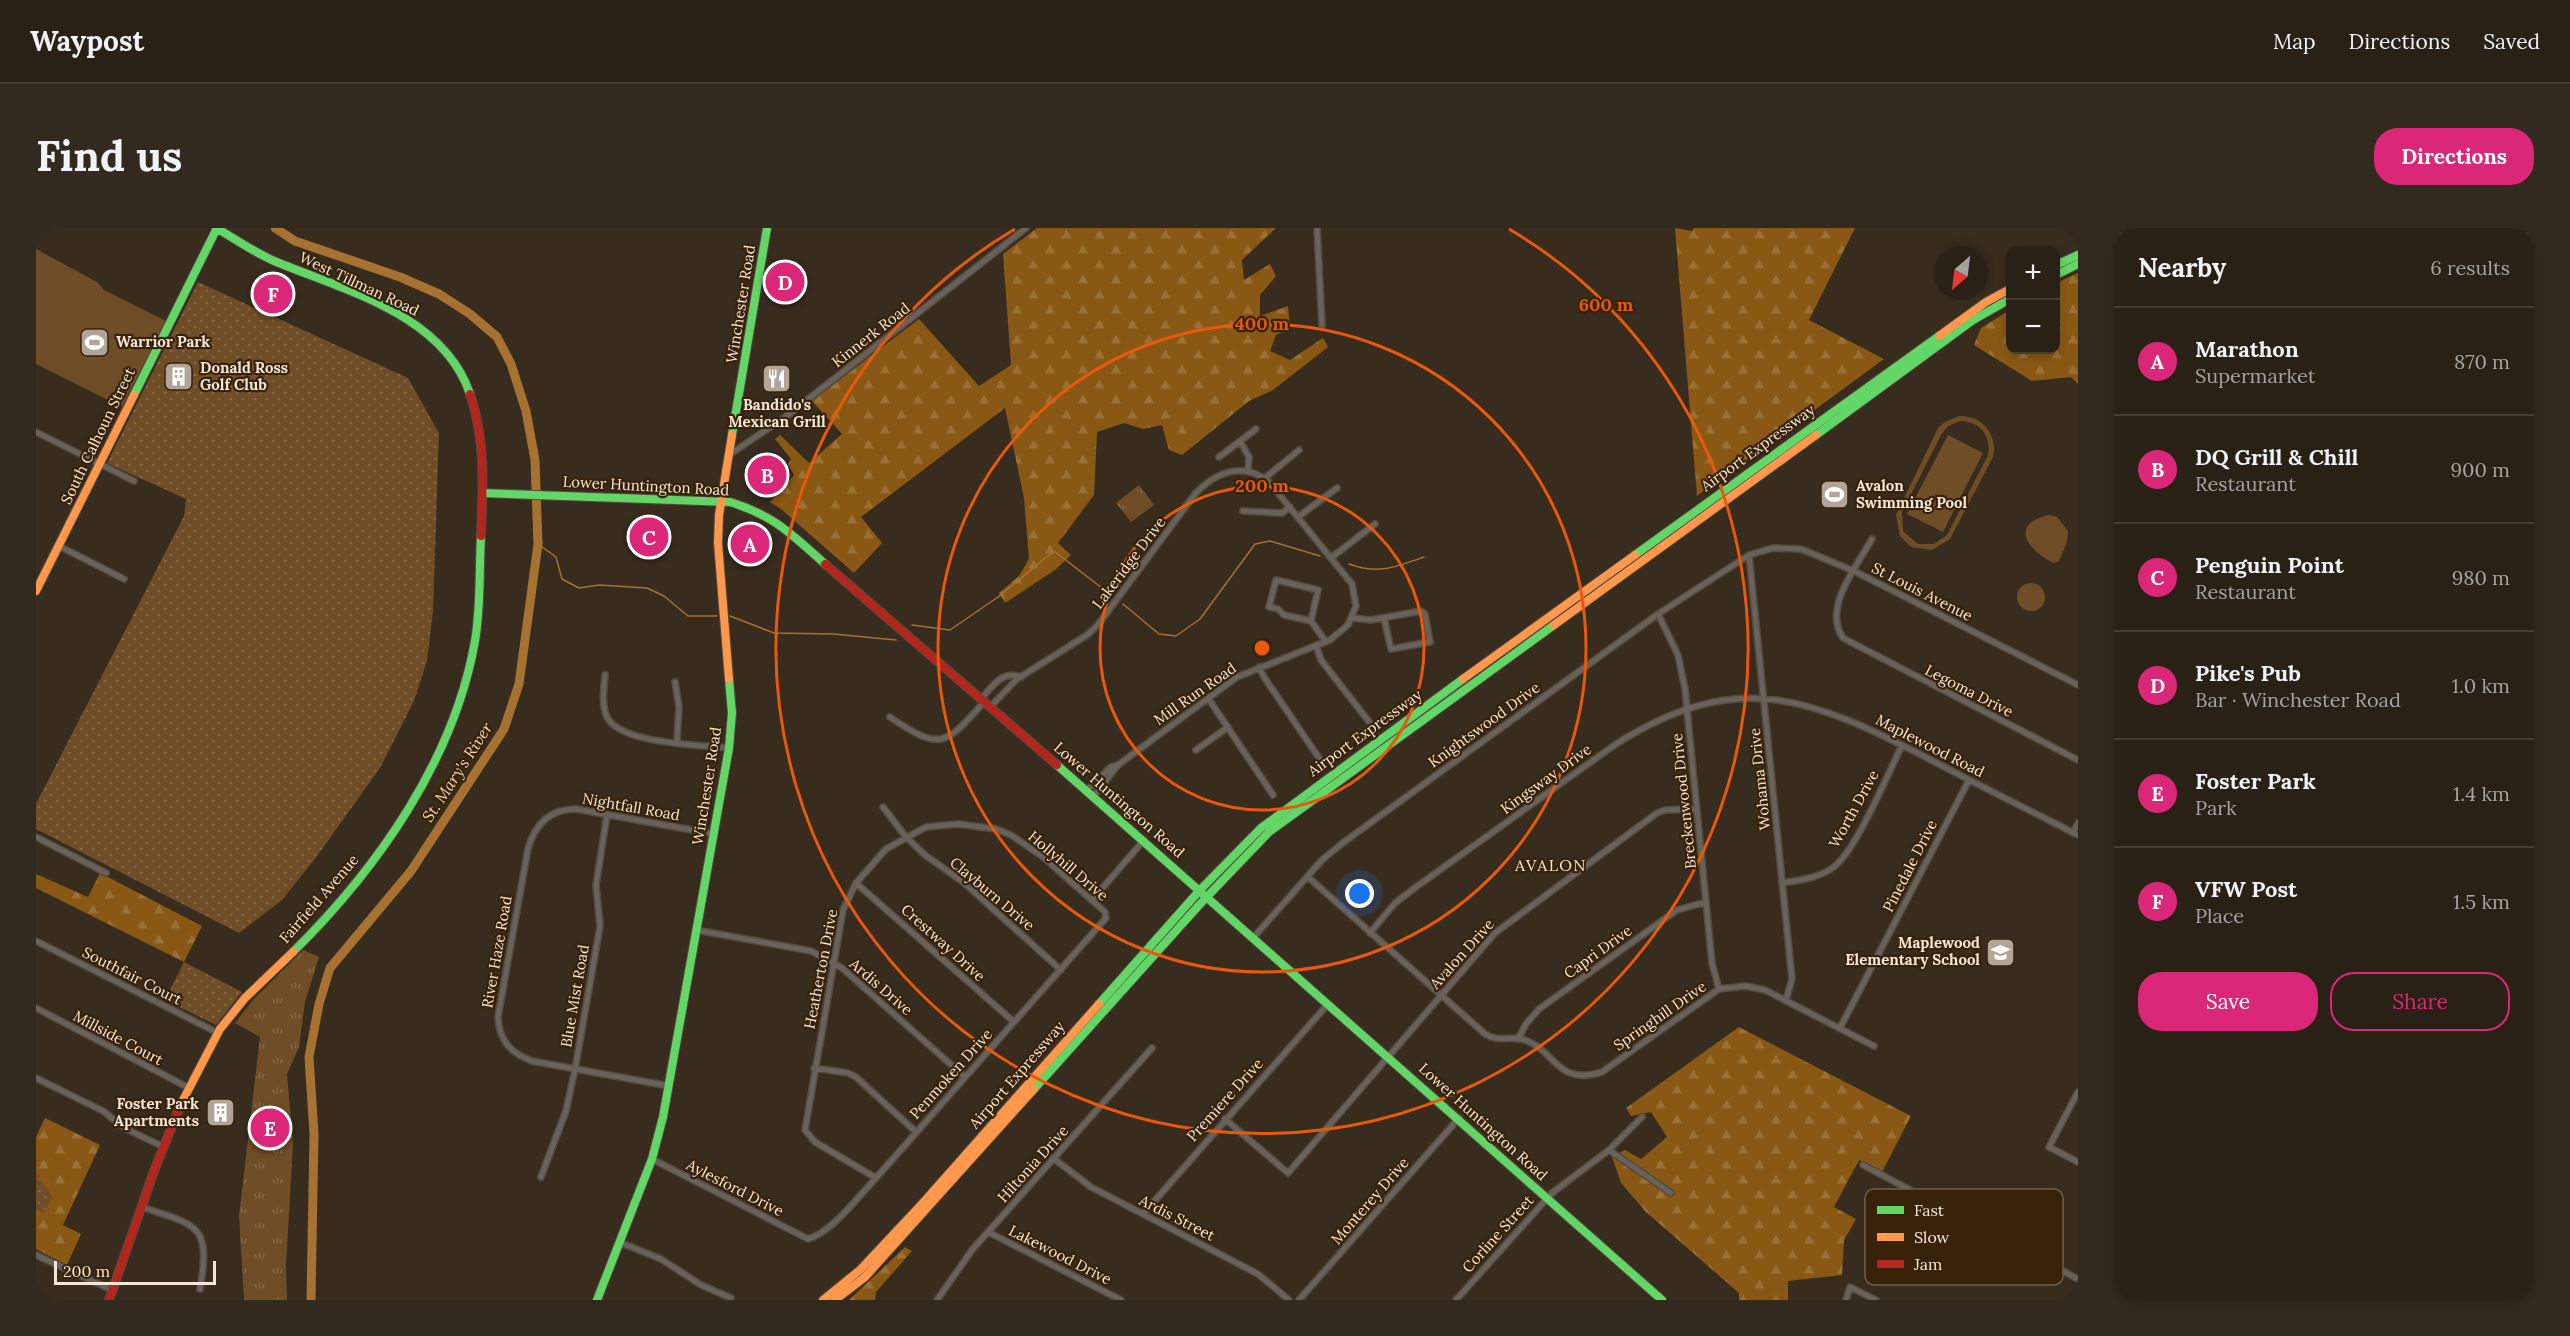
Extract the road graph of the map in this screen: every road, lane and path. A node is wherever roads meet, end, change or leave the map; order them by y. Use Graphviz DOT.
graph roads {
  1 [pos="217,228"];
  2 [pos="766,228"];
  3 [pos="1026,228"];
  4 [pos="1317,228"];
  5 [pos="2078,255"];
  6 [pos="2060,263"];
  7 [pos="2078,264"];
  8 [pos="2060,273"];
  9 [pos="2006,291"];
  10 [pos="2006,302"];
  11 [pos="1323,325"];
  12 [pos="1256,429"];
  13 [pos="36,432"];
  14 [pos="1240,441"];
  15 [pos="1299,450"];
  16 [pos="727,456"];
  17 [pos="1219,456"];
  18 [pos="99,464"];
  19 [pos="1251,472"];
  20 [pos="1265,478"];
  21 [pos="134,481"];
  22 [pos="1337,488"];
  23 [pos="483,494"];
  24 [pos="720,502"];
  25 [pos="1290,507"];
  26 [pos="1243,511"];
  27 [pos="1298,517"];
  28 [pos="1375,524"];
  29 [pos="1872,539"];
  30 [pos="59,546"];
  31 [pos="1749,555"];
  32 [pos="1332,557"];
  33 [pos="1854,571"];
  34 [pos="124,579"];
  35 [pos="36,591"];
  36 [pos="1658,614"];
  37 [pos="1352,618"];
  38 [pos="1384,618"];
  39 [pos="1311,621"];
  40 [pos="1326,642"];
  41 [pos="1316,645"];
  42 [pos="1259,667"];
  43 [pos="605,675"];
  44 [pos="1021,677"];
  45 [pos="675,681"];
  46 [pos="2078,685"];
  47 [pos="1208,698"];
  48 [pos="1763,698"];
  49 [pos="986,702"];
  50 [pos="1686,708"];
  51 [pos="890,717"];
  52 [pos="1370,723"];
  53 [pos="1228,727"];
  54 [pos="677,741"];
  55 [pos="1902,745"];
  56 [pos="729,748"];
  57 [pos="1196,750"];
  58 [pos="1319,758"];
  59 [pos="2078,760"];
  60 [pos="1118,765"];
  61 [pos="1969,780"];
  62 [pos="1087,790"];
  63 [pos="1273,795"];
  64 [pos="1094,796"];
  65 [pos="883,807"];
  66 [pos="1696,809"];
  67 [pos="607,815"];
  68 [pos="2078,823"];
  69 [pos="714,834"];
  70 [pos="2075,834"];
  71 [pos="36,837"];
  72 [pos="906,837"];
  73 [pos="1144,840"];
  74 [pos="528,849"];
  75 [pos="106,873"];
  76 [pos="1308,877"];
  77 [pos="856,883"];
  78 [pos="1782,883"];
  79 [pos="1200,890"];
  80 [pos="1207,897"];
  81 [pos="1092,900"];
  82 [pos="1706,902"];
  83 [pos="1106,918"];
  84 [pos="696,930"];
  85 [pos="1370,933"];
  86 [pos="1253,938"];
  87 [pos="36,941"];
  88 [pos="834,963"];
  89 [pos="1061,970"];
  90 [pos="1719,989"];
  91 [pos="1441,995"];
  92 [pos="1786,1000"];
  93 [pos="1328,1004"];
  94 [pos="36,1008"];
  95 [pos="1014,1022"];
  96 [pos="1840,1028"];
  97 [pos="218,1033"];
  98 [pos="1518,1039"];
  99 [pos="1874,1046"];
  100 [pos="1152,1048"];
  101 [pos="1388,1056"];
  102 [pos="814,1068"];
  103 [pos="575,1069"];
  104 [pos="965,1077"];
  105 [pos="36,1078"];
  106 [pos="669,1086"];
  107 [pos="189,1088"];
  108 [pos="2078,1092"];
  109 [pos="1642,1117"];
  110 [pos="1459,1118"];
  111 [pos="1225,1119"];
  112 [pos="916,1132"];
  113 [pos="164,1147"];
  114 [pos="1609,1150"];
  115 [pos="1053,1158"];
  116 [pos="652,1159"];
  117 [pos="2078,1162"];
  118 [pos="1863,1165"];
  119 [pos="541,1177"];
  120 [pos="876,1178"];
  121 [pos="1908,1189"];
  122 [pos="1671,1193"];
  123 [pos="1547,1198"];
  124 [pos="142,1207"];
  125 [pos="1143,1214"];
  126 [pos="988,1232"];
  127 [pos="808,1239"];
  128 [pos="619,1242"];
  129 [pos="36,1255"];
  130 [pos="2063,1271"];
  131 [pos="2078,1279"];
  132 [pos="200,1289"];
  133 [pos="112,1290"];
  134 [pos="731,1299"];
  135 [pos="109,1300"];
  136 [pos="597,1300"];
  137 [pos="823,1300"];
  138 [pos="835,1300"];
  139 [pos="937,1300"];
  140 [pos="1122,1300"];
  141 [pos="1289,1300"];
  142 [pos="1299,1300"];
  143 [pos="1456,1300"];
  144 [pos="1662,1300"];
  145 [pos="1846,1300"];
  146 [pos="1876,1300"];
  1 -- 18 [label="main road, South Calhoun Street"];
  1 -- 23 [label="main road, West Tillman Road"];
  2 -- 16 [label="main road, Winchester Road"];
  3 -- 16 [label="street, Kinnerk Road"];
  4 -- 11 [label="street"];
  5 -- 6 [label="main road"];
  7 -- 8 [label="main road"];
  9 -- 79 [label="main road, Airport Expressway"];
  10 -- 80 [label="main road, Airport Expressway"];
  12 -- 14 [label="street"];
  13 -- 18 [label="street"];
  14 -- 17 [label="street"];
  14 -- 19 [label="street"];
  15 -- 20 [label="street"];
  16 -- 24 [label="main road, Winchester Road"];
  18 -- 21 [label="street"];
  18 -- 30 [label="main road, South Calhoun Street"];
  19 -- 20 [label="street"];
  19 -- 44 [label="street, Lakeridge Drive"];
  20 -- 25 [label="street"];
  22 -- 27 [label="street"];
  23 -- 24 [label="main road, Lower Huntington Road"];
  23 -- 97 [label="main road, Fairfield Avenue"];
  24 -- 49 [label="main road, Lower Huntington Road"];
  24 -- 56 [label="main road, Winchester Road"];
  25 -- 26 [label="street"];
  25 -- 27 [label="street"];
  27 -- 32 [label="street"];
  28 -- 32 [label="street"];
  29 -- 33 [label="street"];
  30 -- 34 [label="street"];
  30 -- 35 [label="main road, South Calhoun Street"];
  31 -- 33 [label="street, St Louis Avenue"];
  31 -- 36 [label="street, Knightswood Drive"];
  31 -- 48 [label="street, Wohama Drive"];
  32 -- 37 [label="street"];
  33 -- 46 [label="street, St Louis Avenue"];
  33 -- 59 [label="street, Legoma Drive"];
  36 -- 50 [label="street, Breckenwood Drive"];
  36 -- 76 [label="street, Knightswood Drive"];
  37 -- 38 [label="street"];
  37 -- 40 [label="street, Mill Run Road"];
  38 -- 38 [label="street"];
  39 -- 39 [label="street"];
  39 -- 40 [label="street"];
  40 -- 41 [label="street, Mill Run Road"];
  41 -- 42 [label="street, Mill Run Road"];
  41 -- 52 [label="street"];
  42 -- 47 [label="street, Mill Run Road"];
  42 -- 58 [label="street"];
  43 -- 54 [label="street"];
  44 -- 49 [label="street, Lakeridge Drive"];
  44 -- 49 [label="street, Lakeridge Drive"];
  45 -- 54 [label="street"];
  47 -- 53 [label="street"];
  47 -- 60 [label="street, Mill Run Road"];
  48 -- 50 [label="street, Kingsway Drive"];
  48 -- 55 [label="street, Maplewood Road"];
  48 -- 78 [label="street, Wohama Drive"];
  49 -- 51 [label="street"];
  49 -- 62 [label="main road, Lower Huntington Road"];
  50 -- 66 [label="street, Breckenwood Drive"];
  50 -- 85 [label="street, Kingsway Drive"];
  53 -- 57 [label="street"];
  53 -- 63 [label="street"];
  54 -- 56 [label="street"];
  55 -- 61 [label="street, Maplewood Road"];
  55 -- 78 [label="street, Worth Drive"];
  56 -- 69 [label="main road, Winchester Road"];
  60 -- 62 [label="street, Mill Run Road"];
  60 -- 64 [label="street, Mill Run Road"];
  61 -- 70 [label="street, Maplewood Road"];
  61 -- 96 [label="street, Pinedale Drive"];
  62 -- 64 [label="main road, Lower Huntington Road"];
  64 -- 73 [label="main road, Lower Huntington Road"];
  65 -- 72 [label="street, Clayburn Drive"];
  66 -- 82 [label="street, Breckenwood Drive"];
  66 -- 91 [label="street, Avalon Drive"];
  67 -- 69 [label="street, Nightfall Road"];
  67 -- 74 [label="street, Nightfall Road"];
  67 -- 103 [label="street, Blue Mist Road"];
  68 -- 70 [label="street"];
  69 -- 84 [label="main road, Winchester Road"];
  71 -- 75 [label="street"];
  72 -- 77 [label="street, Heatherton Drive"];
  72 -- 81 [label="street, Hollyhill Drive"];
  72 -- 89 [label="street, Clayburn Drive"];
  73 -- 79 [label="main road, Lower Huntington Road"];
  73 -- 81 [label="street"];
  74 -- 103 [label="street, River Haze Road"];
  76 -- 85 [label="street"];
  76 -- 86 [label="street, Knightswood Drive"];
  77 -- 88 [label="street, Heatherton Drive"];
  77 -- 95 [label="street, Crestway Drive"];
  78 -- 92 [label="street, Wohama Drive"];
  79 -- 80 [label="main road, Lower Huntington Road"];
  79 -- 137 [label="main road, Airport Expressway"];
  80 -- 86 [label="main road, Lower Huntington Road"];
  80 -- 138 [label="main road, Airport Expressway"];
  81 -- 83 [label="street, Hollyhill Drive"];
  82 -- 90 [label="street, Breckenwood Drive"];
  82 -- 98 [label="street, Capri Drive"];
  83 -- 89 [label="street, Penmoken Drive"];
  84 -- 88 [label="street, Ardis Drive"];
  84 -- 106 [label="main road, Winchester Road"];
  85 -- 91 [label="street"];
  86 -- 93 [label="main road, Lower Huntington Road"];
  87 -- 97 [label="street, Southfair Court"];
  88 -- 102 [label="street, Heatherton Drive"];
  88 -- 104 [label="street, Ardis Drive"];
  89 -- 95 [label="street, Penmoken Drive"];
  90 -- 92 [label="street, Springhill Drive"];
  90 -- 98 [label="street, Springhill Drive"];
  91 -- 98 [label="street"];
  91 -- 101 [label="street, Avalon Drive"];
  92 -- 96 [label="street, Springhill Drive"];
  93 -- 101 [label="main road, Lower Huntington Road"];
  93 -- 111 [label="street, Premiere Drive"];
  94 -- 107 [label="street, Millside Court"];
  95 -- 104 [label="street, Penmoken Drive"];
  96 -- 99 [label="street, Springhill Drive"];
  97 -- 107 [label="main road, Fairfield Avenue"];
  100 -- 115 [label="street, Hiltonia Drive"];
  101 -- 110 [label="main road, Lower Huntington Road"];
  101 -- 111 [label="street, Avalon Drive"];
  102 -- 112 [label="street"];
  102 -- 120 [label="street, Heatherton Drive"];
  103 -- 106 [label="street"];
  103 -- 119 [label="street, Blue Mist Road"];
  104 -- 112 [label="street, Penmoken Drive"];
  105 -- 113 [label="street"];
  106 -- 116 [label="main road, Winchester Road"];
  107 -- 113 [label="main road, Fairfield Avenue"];
  108 -- 117 [label="street"];
  109 -- 114 [label="street, Corline Street"];
  110 -- 123 [label="main road, Lower Huntington Road"];
  110 -- 142 [label="street, Monterey Drive"];
  111 -- 125 [label="street, Premiere Drive"];
  112 -- 120 [label="street, Penmoken Drive"];
  113 -- 124 [label="main road, Fairfield Avenue"];
  114 -- 122 [label="street"];
  114 -- 123 [label="street, Corline Street"];
  115 -- 125 [label="street, Ardis Street"];
  115 -- 126 [label="street, Hiltonia Drive"];
  116 -- 127 [label="street, Aylesford Drive"];
  116 -- 128 [label="main road, Winchester Road"];
  118 -- 121 [label="street"];
  120 -- 127 [label="street, Penmoken Drive"];
  123 -- 143 [label="street, Corline Street"];
  123 -- 144 [label="main road, Lower Huntington Road"];
  124 -- 132 [label="street"];
  124 -- 133 [label="main road, Fairfield Avenue"];
  125 -- 141 [label="street, Ardis Street"];
  126 -- 139 [label="street, Hiltonia Drive"];
  126 -- 140 [label="street, Lakewood Drive"];
  128 -- 134 [label="street"];
  128 -- 136 [label="main road, Winchester Road"];
  129 -- 133 [label="street"];
  130 -- 131 [label="street"];
  133 -- 135 [label="main road, Fairfield Avenue"];
  145 -- 146 [label="street"];
}
